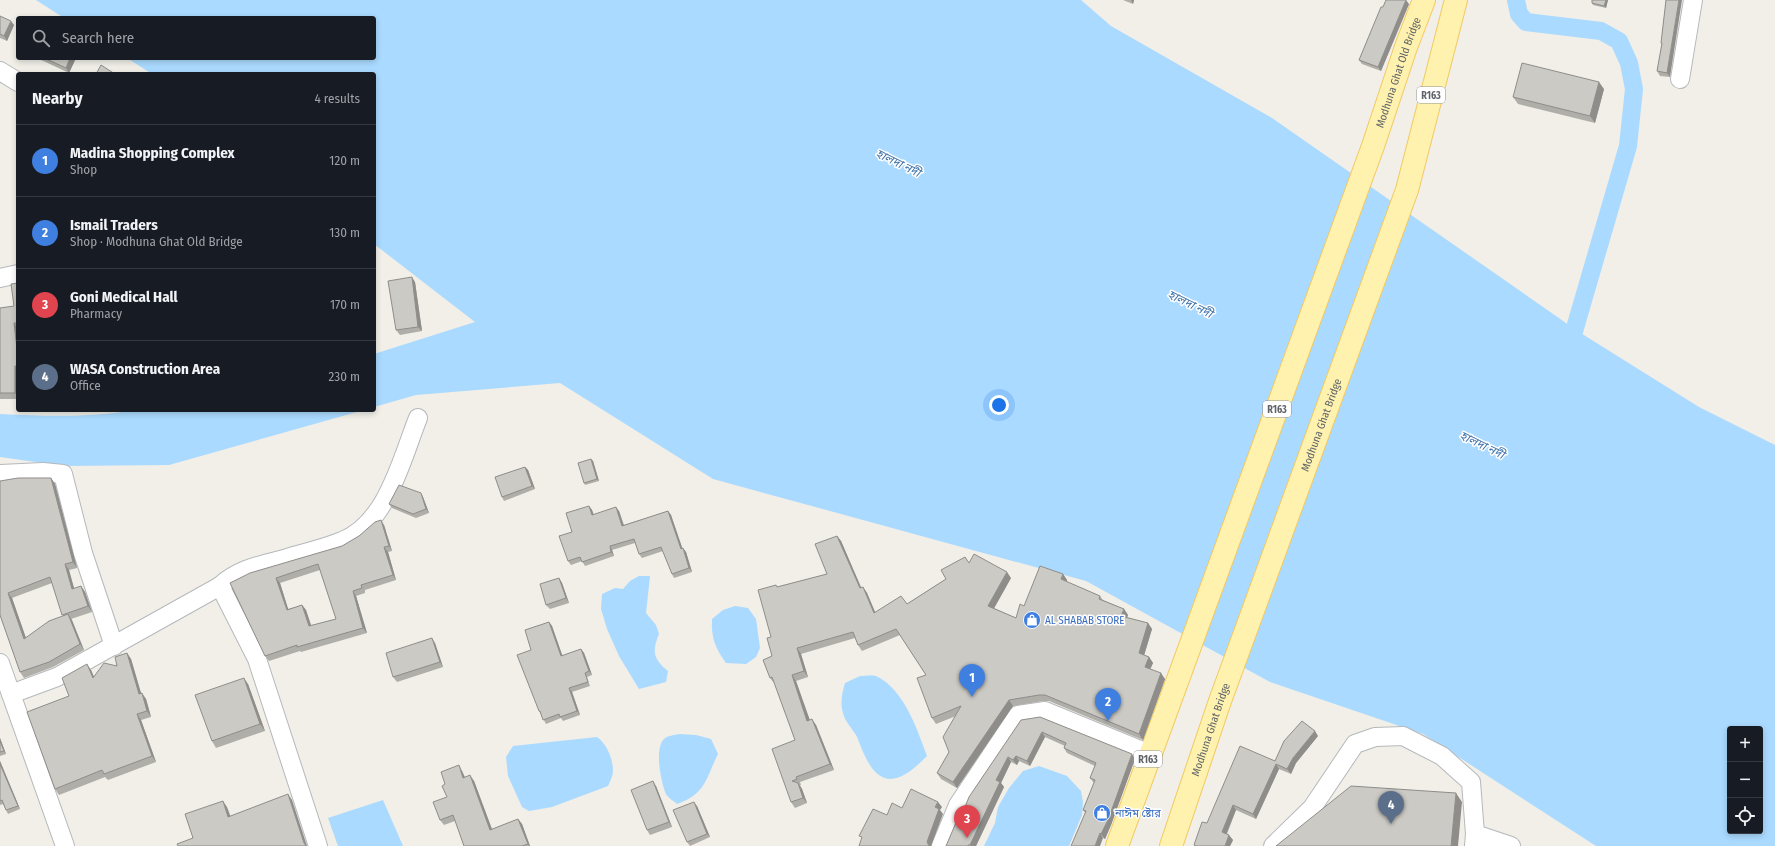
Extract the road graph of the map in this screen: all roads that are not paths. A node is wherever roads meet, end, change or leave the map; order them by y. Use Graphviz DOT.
graph roads {
  1 [pos="1424,0"];
  2 [pos="1456,0"];
  3 [pos="1694,0"];
  4 [pos="0,71"];
  5 [pos="1680,79"];
  6 [pos="16,81"];
  7 [pos="16,274"];
  8 [pos="0,278"];
  9 [pos="418,418"];
  10 [pos="0,474"];
  11 [pos="220,586"];
  12 [pos="114,646"];
  13 [pos="0,663"];
  14 [pos="11,694"];
  15 [pos="1150,754"];
  16 [pos="1474,840"];
  17 [pos="65,846"];
  18 [pos="318,846"];
  19 [pos="941,846"];
  20 [pos="1117,846"];
  21 [pos="1171,846"];
  22 [pos="1272,846"];
  23 [pos="1511,846"];
  1 -- 15 [label="main road, Modhuna Ghat Old Bridge / R163"];
  2 -- 21 [label="main road, Modhuna Ghat Bridge / R163"];
  3 -- 5 [label="street"];
  4 -- 6 [label="street"];
  7 -- 8 [label="street"];
  9 -- 11 [label="street"];
  10 -- 12 [label="street"];
  11 -- 12 [label="street"];
  11 -- 18 [label="street"];
  12 -- 14 [label="street"];
  13 -- 14 [label="street"];
  14 -- 17 [label="street"];
  15 -- 19 [label="street"];
  15 -- 20 [label="main road, R163"];
  16 -- 22 [label="street"];
  16 -- 23 [label="street"];
}
